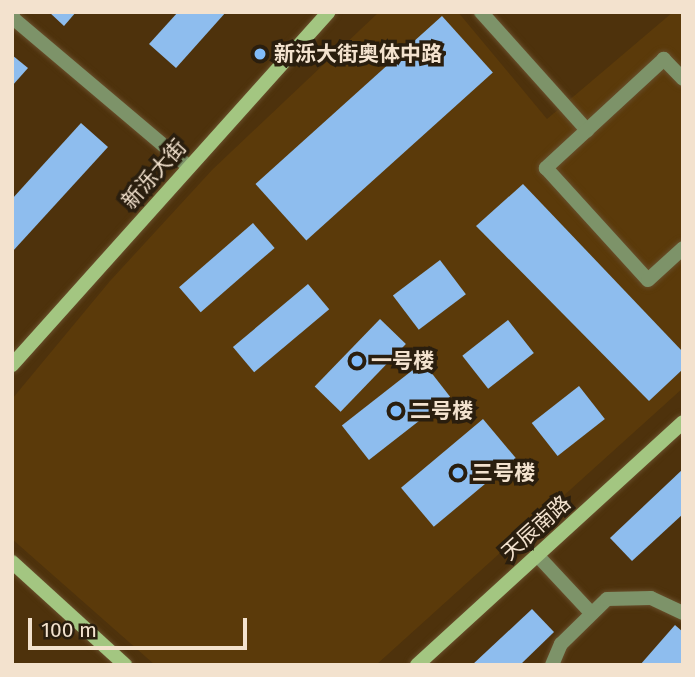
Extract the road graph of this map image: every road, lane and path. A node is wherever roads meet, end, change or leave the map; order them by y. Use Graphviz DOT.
graph roads {
  1 [pos="329,12"];
  2 [pos="481,12"];
  3 [pos="12,13"];
  4 [pos="683,79"];
  5 [pos="587,130"];
  6 [pos="189,167"];
  7 [pos="683,248"];
  8 [pos="12,365"];
  9 [pos="683,422"];
  10 [pos="537,555"];
  11 [pos="12,562"];
  12 [pos="591,613"];
  13 [pos="683,613"];
  14 [pos="125,665"];
  15 [pos="417,665"];
  16 [pos="552,665"];
  1 -- 6 [label="street, 新泺大街"];
  2 -- 5 [label="street"];
  3 -- 6 [label="street"];
  4 -- 5 [label="street"];
  5 -- 7 [label="street"];
  6 -- 8 [label="street, 新泺大街"];
  9 -- 10 [label="street, 天辰南路"];
  10 -- 12 [label="street"];
  10 -- 15 [label="street, 天辰南路"];
  11 -- 14 [label="street"];
  12 -- 13 [label="street"];
  12 -- 16 [label="street"];
}
